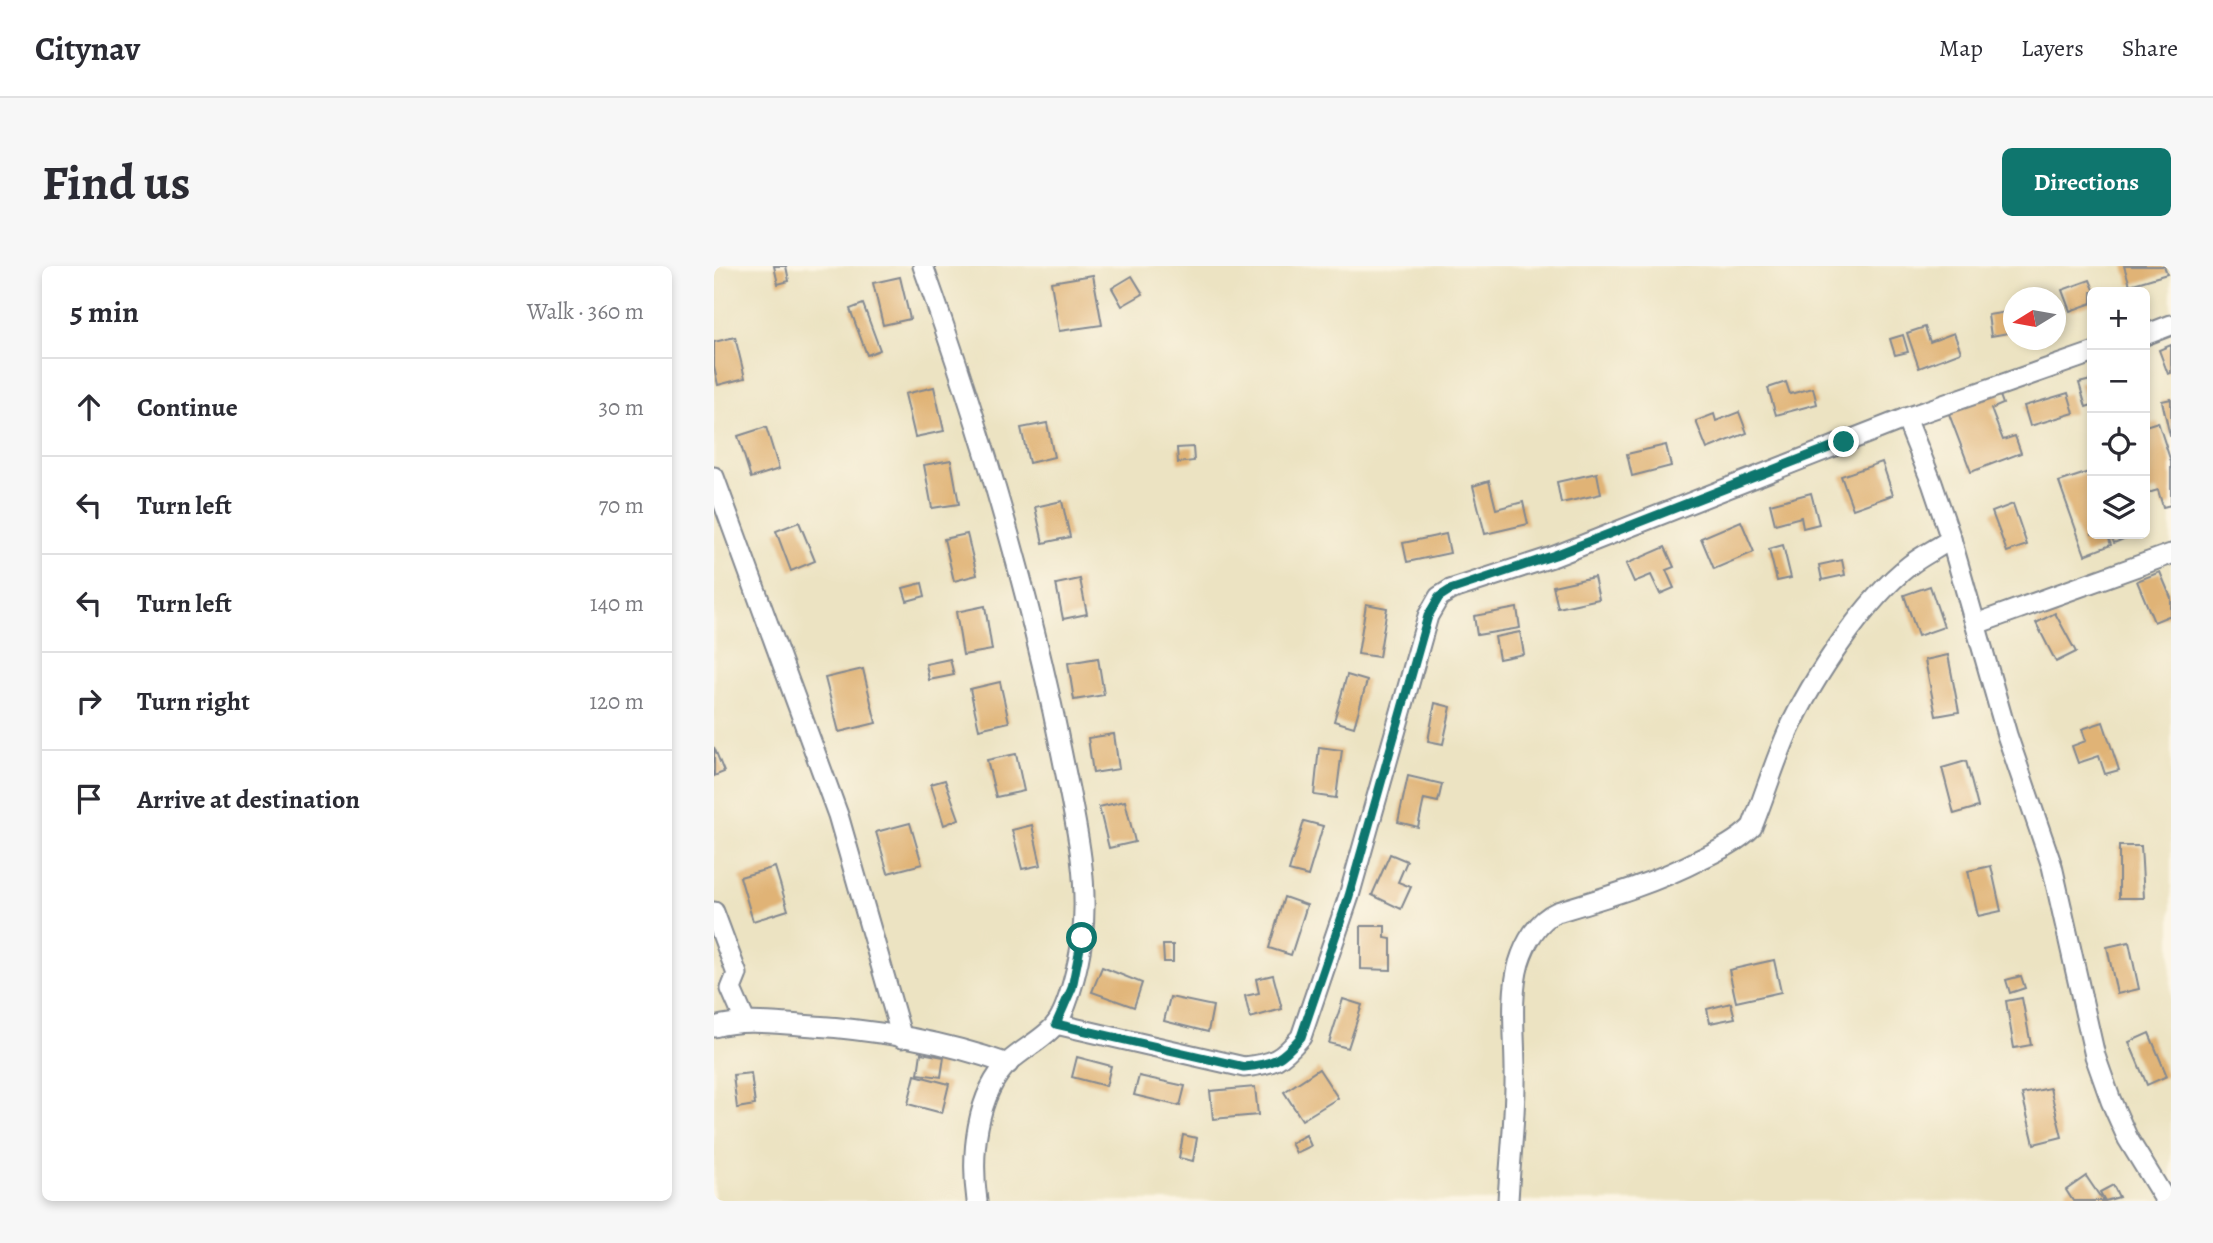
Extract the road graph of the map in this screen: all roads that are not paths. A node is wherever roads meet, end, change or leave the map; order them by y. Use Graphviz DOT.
graph roads {
  1 [pos="923,266"];
  2 [pos="2171,325"];
  3 [pos="2150,333"];
  4 [pos="2087,355"];
  5 [pos="1906,418"];
  6 [pos="714,477"];
  7 [pos="1951,539"];
  8 [pos="2171,554"];
  9 [pos="1976,624"];
  10 [pos="714,912"];
  11 [pos="745,1021"];
  12 [pos="1056,1024"];
  13 [pos="714,1027"];
  14 [pos="902,1038"];
  15 [pos="1008,1064"];
  16 [pos="977,1201"];
  17 [pos="1508,1201"];
  18 [pos="2166,1201"];
  1 -- 12 [label="street"];
  2 -- 3 [label="street"];
  4 -- 5 [label="street"];
  5 -- 7 [label="street"];
  5 -- 12 [label="street"];
  6 -- 14 [label="street"];
  7 -- 9 [label="street"];
  7 -- 17 [label="street"];
  8 -- 9 [label="street"];
  9 -- 18 [label="street"];
  10 -- 11 [label="street"];
  11 -- 13 [label="street"];
  11 -- 14 [label="street"];
  12 -- 15 [label="street"];
  14 -- 15 [label="street"];
  15 -- 16 [label="street"];
}
